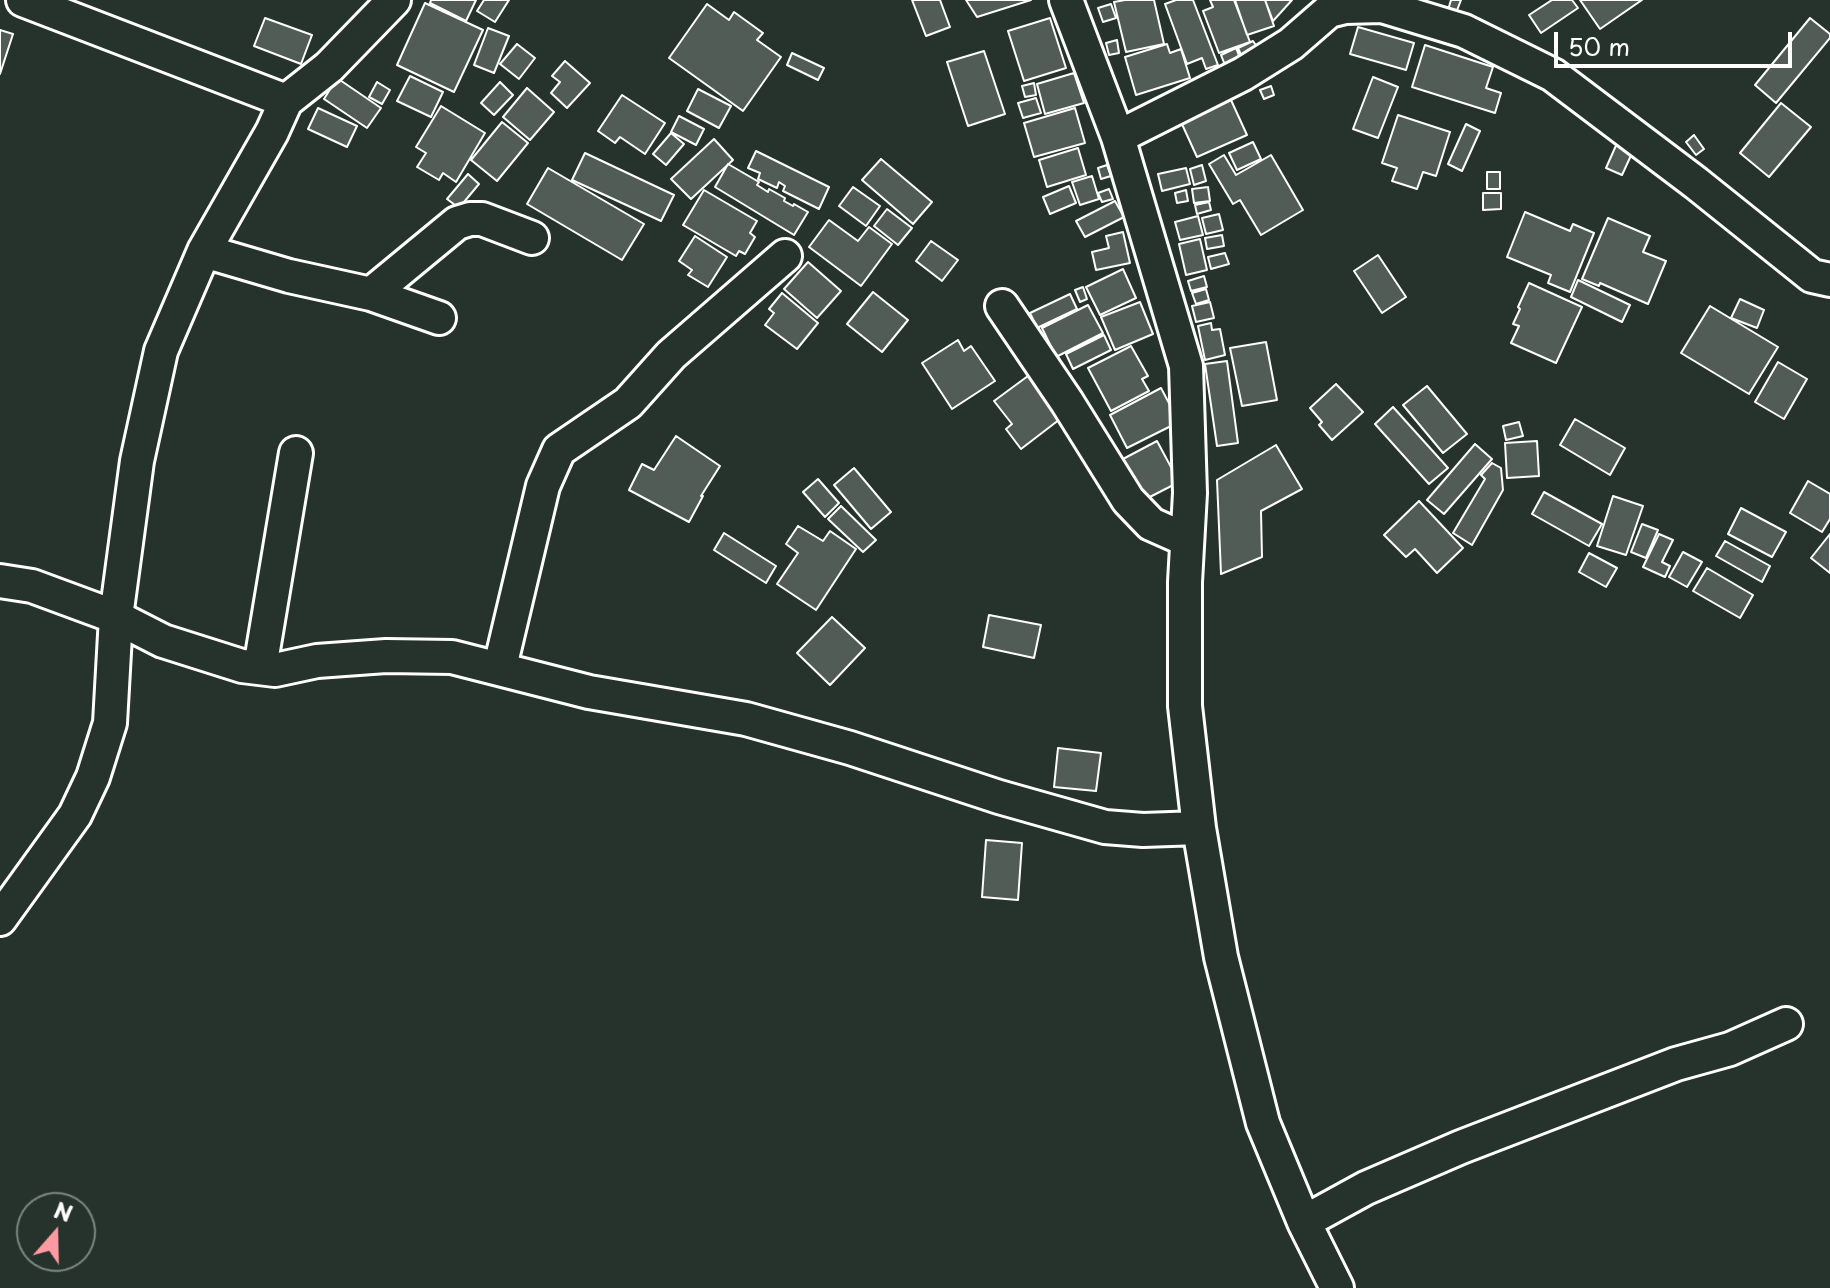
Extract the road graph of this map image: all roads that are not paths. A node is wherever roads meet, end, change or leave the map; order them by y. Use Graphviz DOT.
graph roads {
  1 [pos="23,0"];
  2 [pos="394,0"];
  3 [pos="1066,0"];
  4 [pos="1330,6"];
  5 [pos="286,101"];
  6 [pos="1118,137"];
  7 [pos="532,238"];
  8 [pos="204,251"];
  9 [pos="785,256"];
  10 [pos="1830,280"];
  11 [pos="371,294"];
  12 [pos="1002,306"];
  13 [pos="439,318"];
  14 [pos="296,453"];
  15 [pos="1187,540"];
  16 [pos="0,581"];
  17 [pos="116,617"];
  18 [pos="500,667"];
  19 [pos="260,668"];
  20 [pos="1199,828"];
  21 [pos="0,919"];
  22 [pos="1786,1024"];
  23 [pos="1304,1222"];
  24 [pos="1337,1288"];
  1 -- 5 [label="street"];
  2 -- 5 [label="street"];
  3 -- 6 [label="street"];
  4 -- 6 [label="street"];
  4 -- 10 [label="street"];
  5 -- 8 [label="street"];
  6 -- 15 [label="street"];
  7 -- 11 [label="street"];
  8 -- 11 [label="street"];
  8 -- 17 [label="street"];
  9 -- 18 [label="street"];
  11 -- 13 [label="street"];
  12 -- 15 [label="street"];
  14 -- 19 [label="street"];
  15 -- 20 [label="street"];
  16 -- 17 [label="street"];
  17 -- 19 [label="street"];
  17 -- 21 [label="street"];
  18 -- 19 [label="street"];
  18 -- 20 [label="street"];
  20 -- 23 [label="street"];
  22 -- 23 [label="street"];
  23 -- 24 [label="street"];
}
